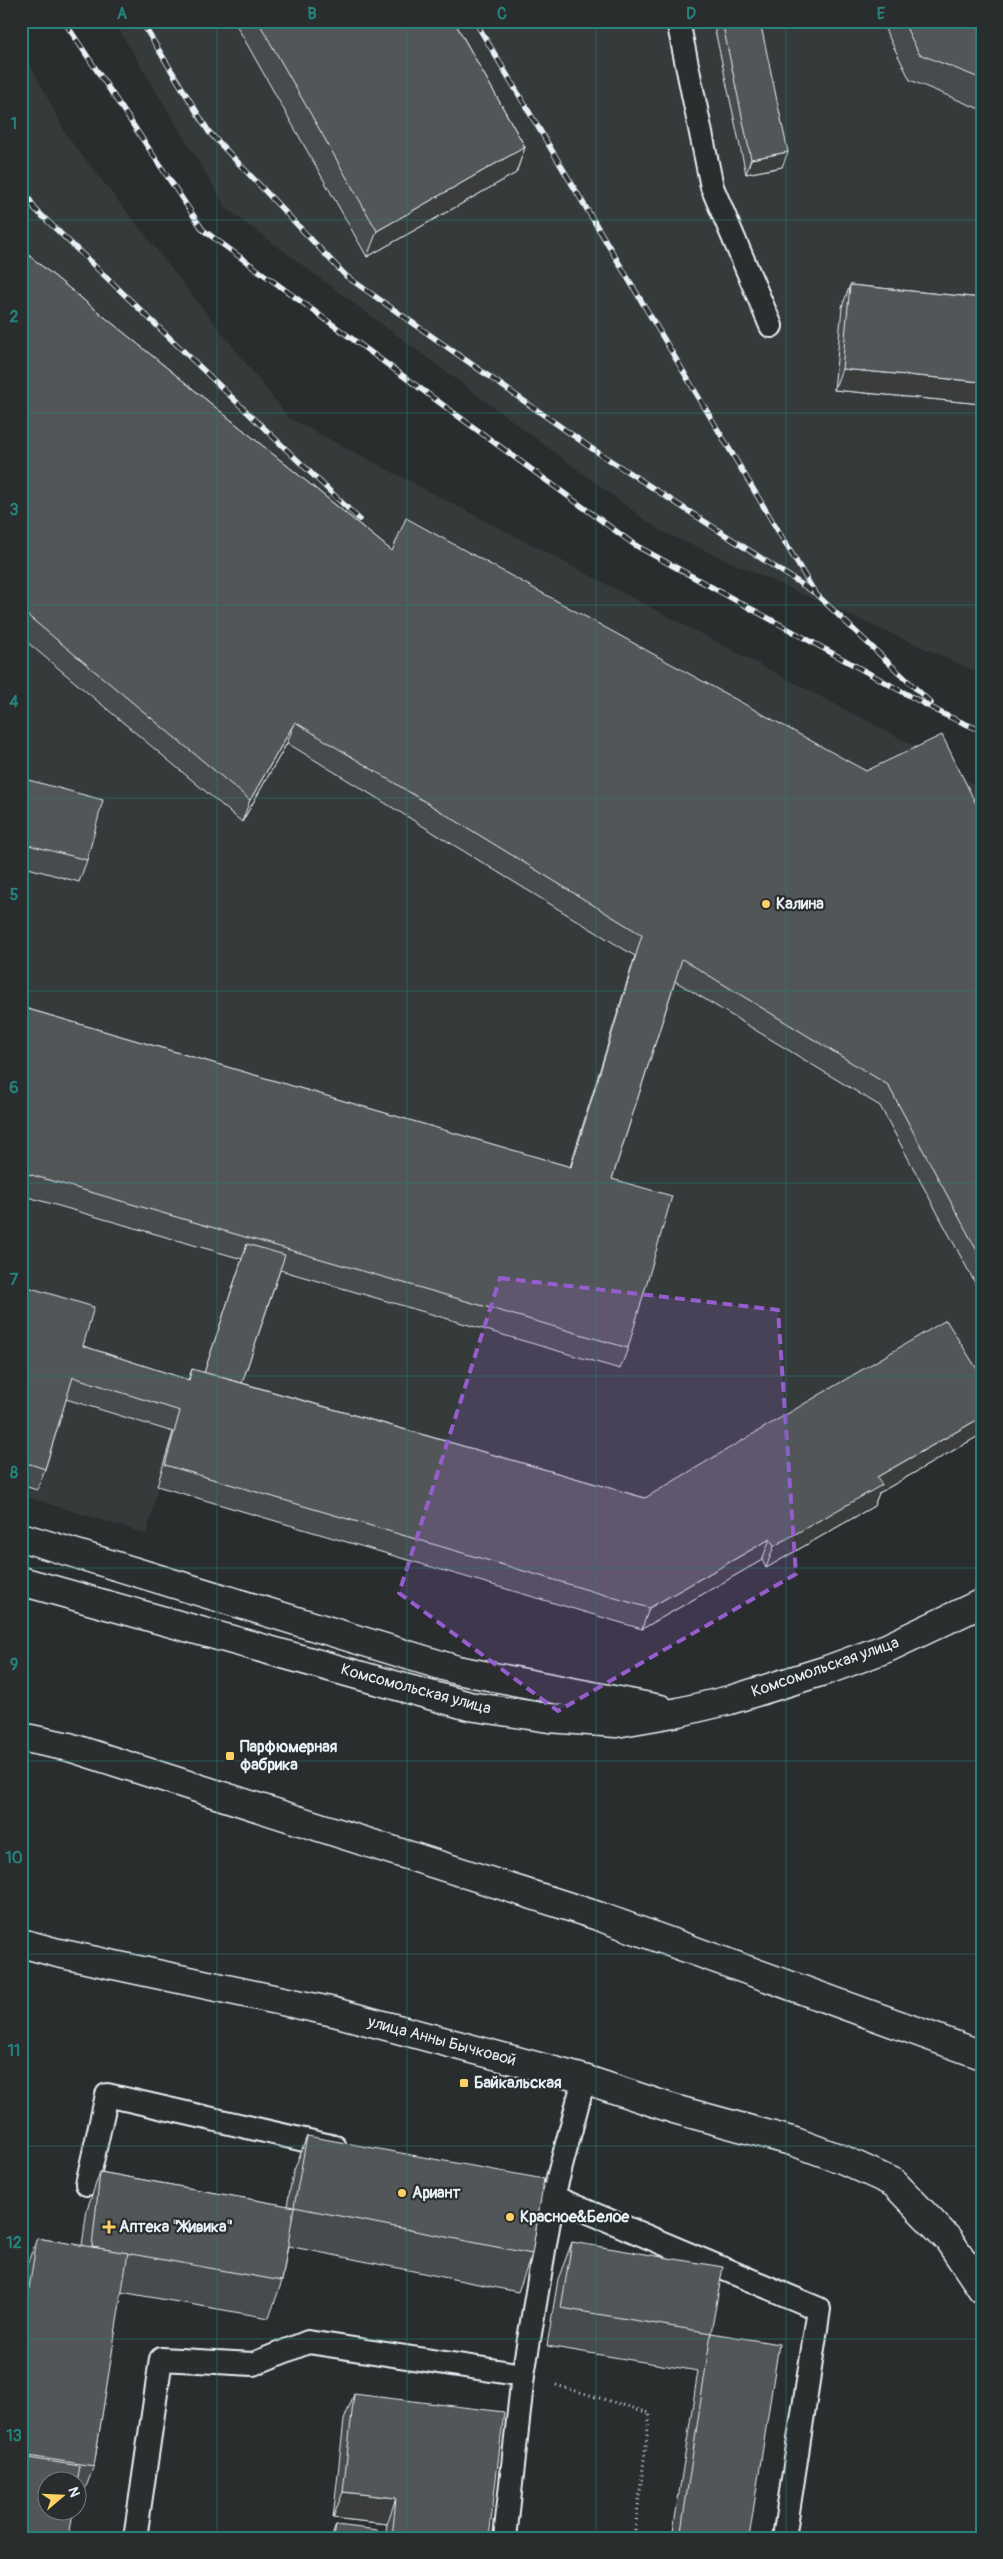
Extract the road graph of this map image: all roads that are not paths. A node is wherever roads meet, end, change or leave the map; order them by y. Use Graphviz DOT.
graph roads {
  1 [pos="678,21"];
  2 [pos="771,326"];
  3 [pos="21,1537"];
  4 [pos="21,1581"];
  5 [pos="982,1603"];
  6 [pos="679,1712"];
  7 [pos="21,1737"];
  8 [pos="21,1943"];
  9 [pos="982,2055"];
  10 [pos="584,2078"];
  11 [pos="359,2152"];
  12 [pos="495,2183"];
  13 [pos="87,2184"];
  14 [pos="553,2197"];
  15 [pos="982,2289"];
  16 [pos="523,2375"];
  17 [pos="135,2538"];
  18 [pos="506,2538"];
  19 [pos="784,2538"];
  1 -- 2 [label="lane"];
  3 -- 6 [label="main road"];
  4 -- 6 [label="main road, Комсомольская улица"];
  5 -- 6 [label="main road, Комсомольская улица"];
  7 -- 9 [label="main road"];
  8 -- 10 [label="main road, улица Анны Бычковой"];
  10 -- 14 [label="lane"];
  10 -- 15 [label="main road, улица Анны Бычковой"];
  11 -- 13 [label="lane"];
  12 -- 14 [label="lane"];
  14 -- 16 [label="lane"];
  14 -- 19 [label="lane"];
  16 -- 17 [label="lane"];
  16 -- 18 [label="lane"];
}
